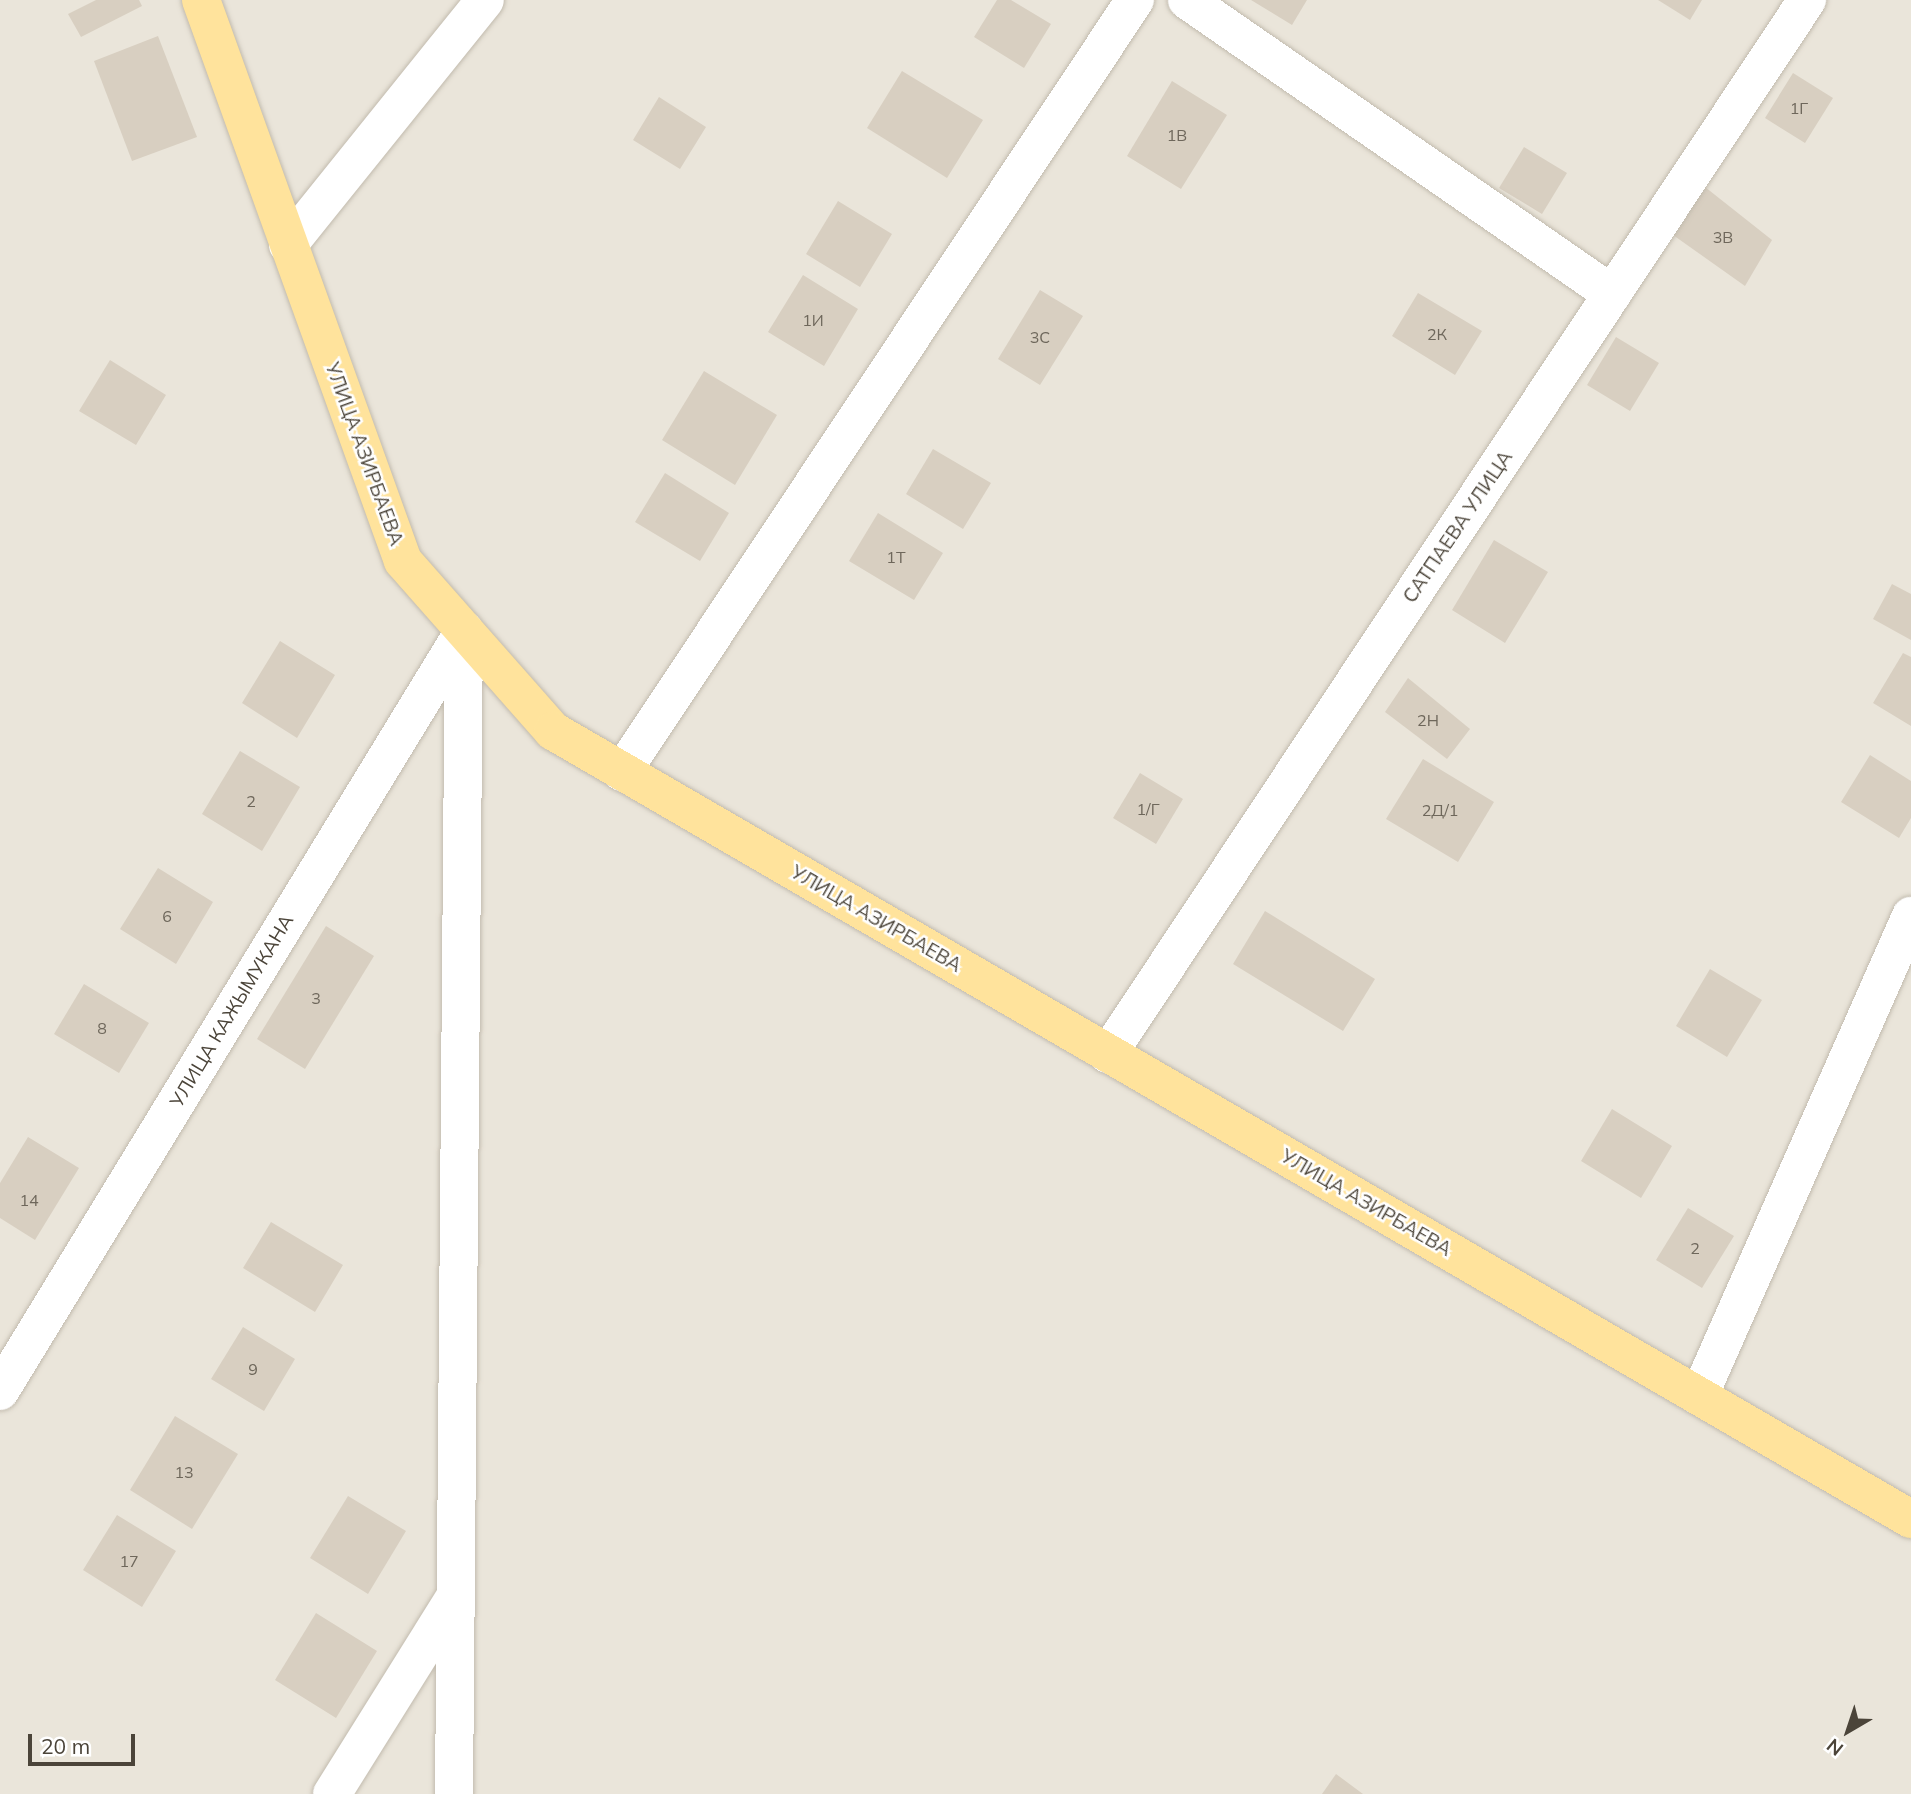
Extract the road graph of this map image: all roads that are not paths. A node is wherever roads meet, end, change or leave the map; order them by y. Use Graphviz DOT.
graph roads {
  1 [pos="201,0"];
  2 [pos="485,0"];
  3 [pos="1135,0"];
  4 [pos="1187,0"];
  5 [pos="1807,0"];
  6 [pos="288,245"];
  7 [pos="1612,294"];
  8 [pos="464,631"];
  9 [pos="622,772"];
  10 [pos="1911,916"];
  11 [pos="1108,1054"];
  12 [pos="0,1391"];
  13 [pos="1699,1396"];
  14 [pos="1911,1519"];
  15 [pos="455,1597"];
  16 [pos="331,1794"];
  17 [pos="454,1794"];
  1 -- 6 [label="main road, УЛИЦА АЗИРБАЕВА"];
  2 -- 6 [label="street"];
  3 -- 9 [label="street"];
  4 -- 7 [label="street"];
  5 -- 7 [label="street, САТПАЕВА УЛИЦА"];
  6 -- 8 [label="main road, УЛИЦА АЗИРБАЕВА"];
  7 -- 11 [label="street, САТПАЕВА УЛИЦА"];
  8 -- 9 [label="main road, УЛИЦА АЗИРБАЕВА"];
  8 -- 12 [label="street, УЛИЦА КАЖЫМУКАНА"];
  8 -- 15 [label="street"];
  9 -- 11 [label="main road, УЛИЦА АЗИРБАЕВА"];
  10 -- 13 [label="street"];
  11 -- 13 [label="main road, УЛИЦА АЗИРБАЕВА"];
  13 -- 14 [label="main road, УЛИЦА АЗИРБАЕВА"];
  15 -- 16 [label="street"];
  15 -- 17 [label="street"];
}
